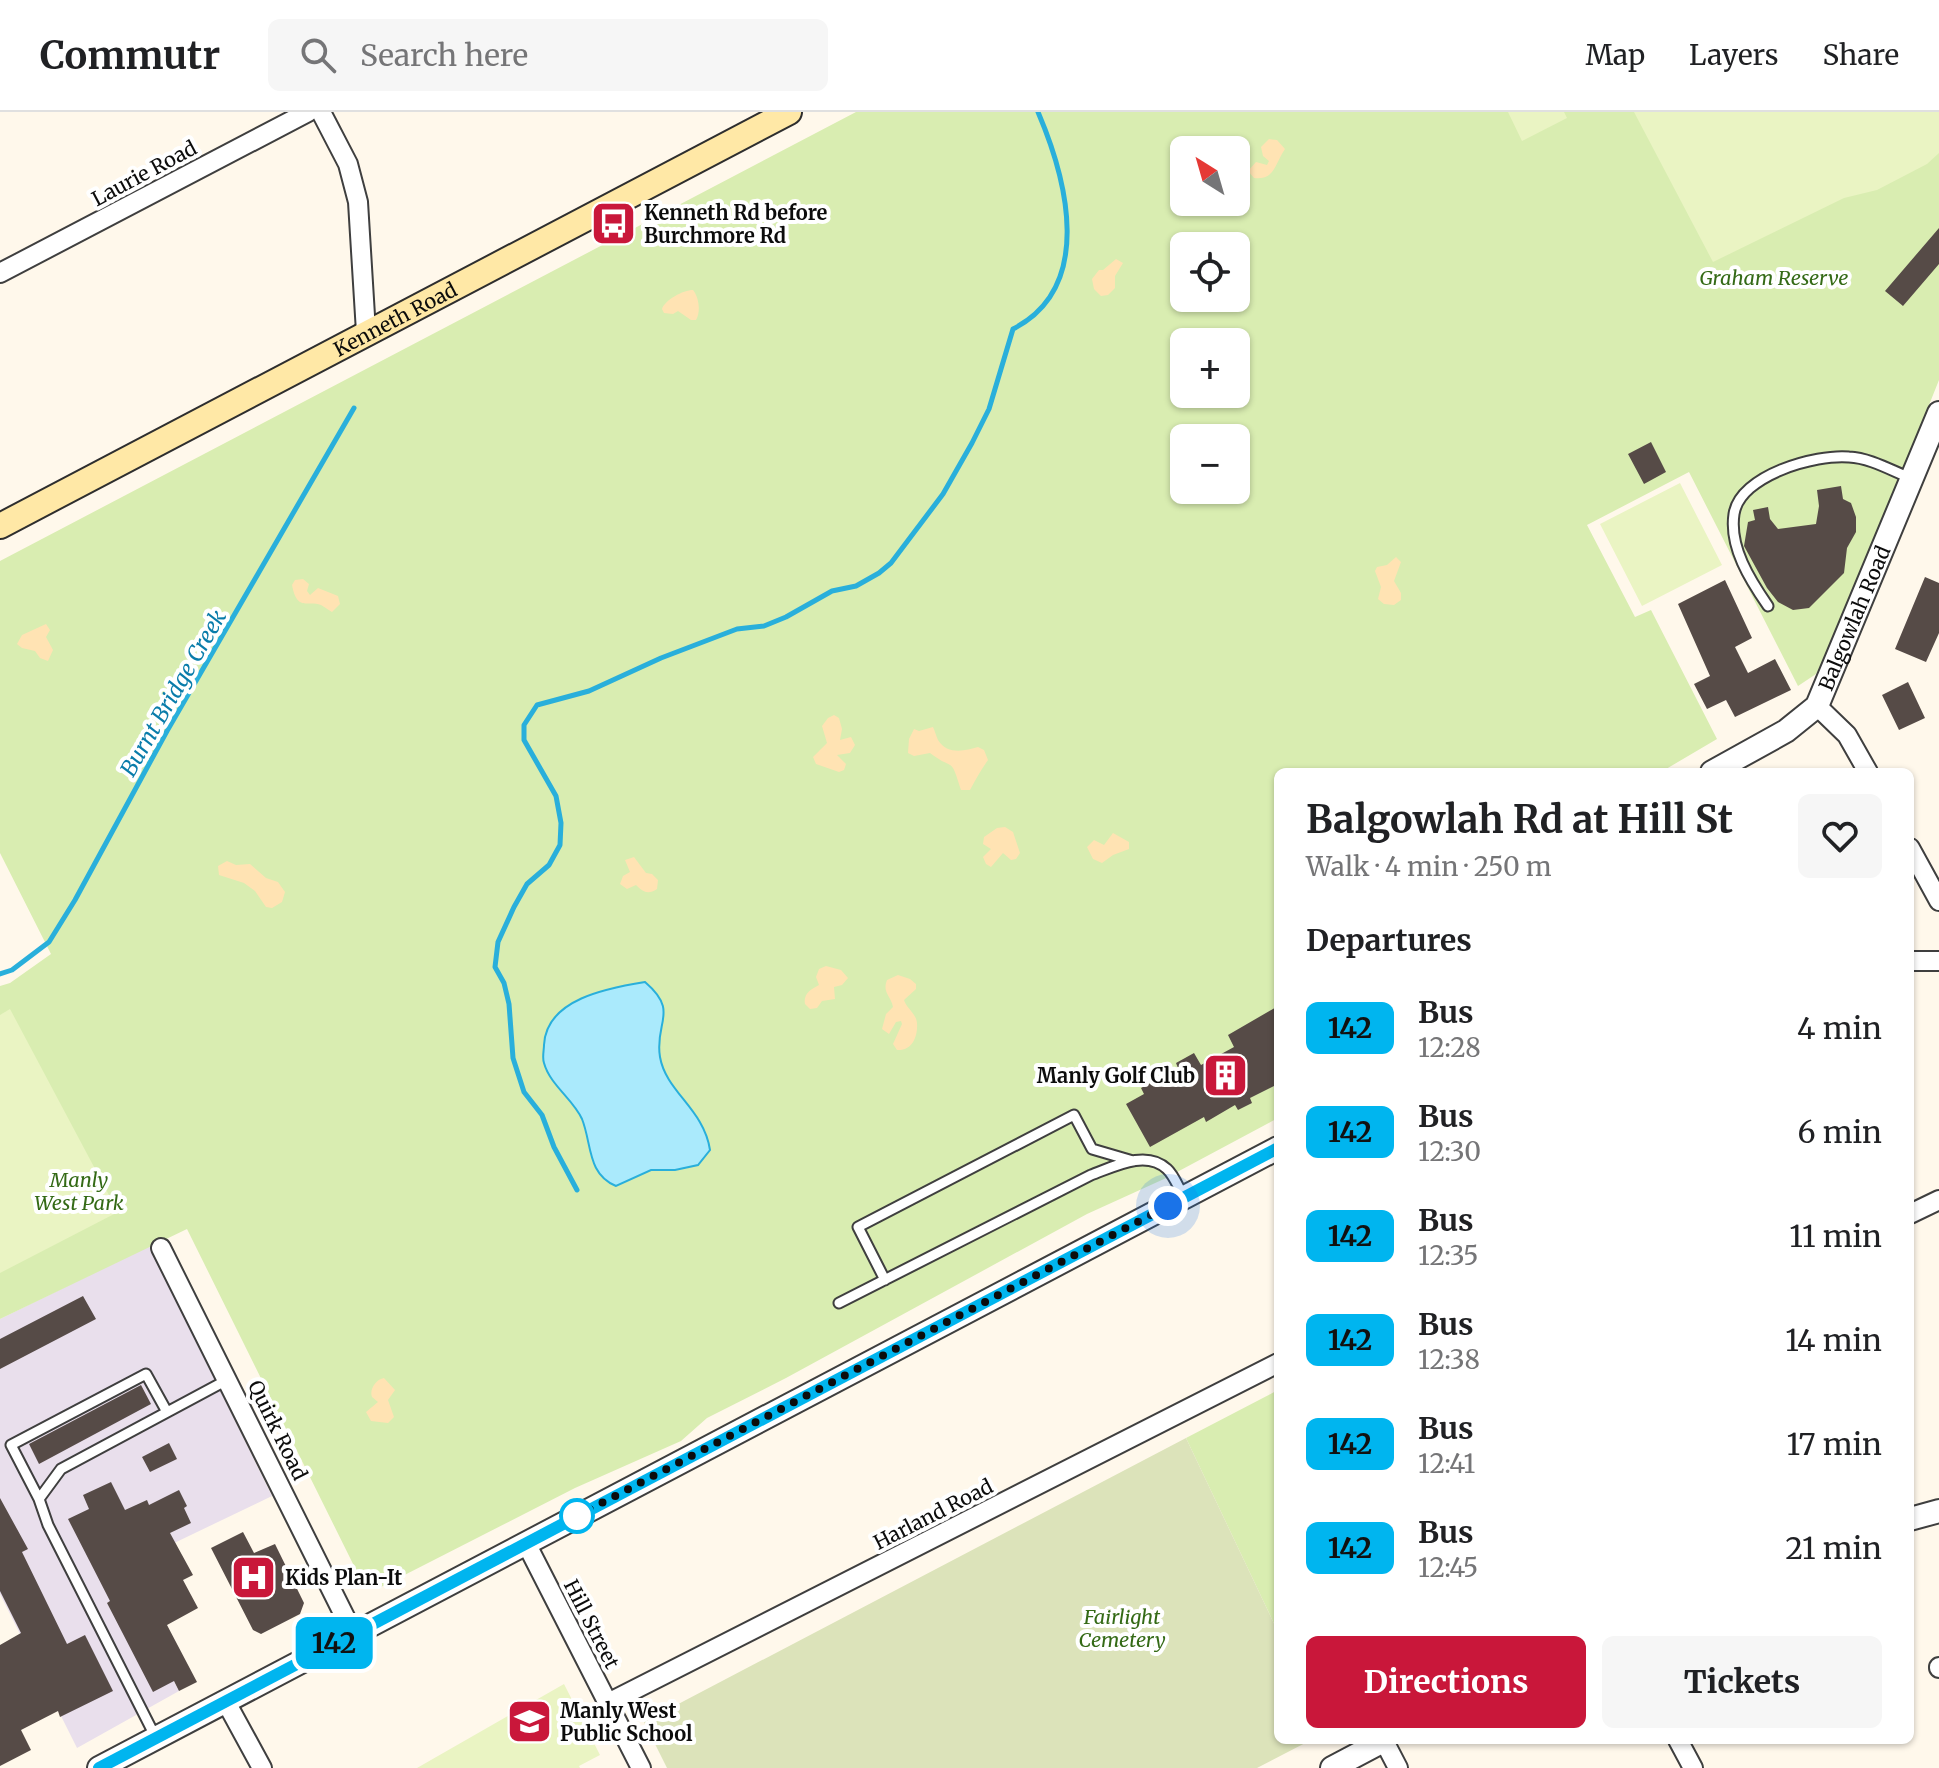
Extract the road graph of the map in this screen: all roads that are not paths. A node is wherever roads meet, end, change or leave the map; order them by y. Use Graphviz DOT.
graph roads {
  1 [pos="308,112"];
  2 [pos="321,112"];
  3 [pos="789,112"];
  4 [pos="0,273"];
  5 [pos="366,332"];
  6 [pos="1937,423"];
  7 [pos="1913,479"];
  8 [pos="0,526"];
  9 [pos="1768,606"];
  10 [pos="1817,706"];
  11 [pos="1719,768"];
  12 [pos="1866,768"];
  13 [pos="1914,855"];
  14 [pos="1939,901"];
  15 [pos="1914,961"];
  16 [pos="1939,961"];
  17 [pos="1274,1150"];
  18 [pos="1133,1161"];
  19 [pos="1184,1197"];
  20 [pos="1939,1200"];
  21 [pos="1914,1212"];
  22 [pos="161,1248"];
  23 [pos="885,1280"];
  24 [pos="839,1303"];
  25 [pos="1274,1365"];
  26 [pos="228,1379"];
  27 [pos="167,1412"];
  28 [pos="39,1499"];
  29 [pos="1939,1511"];
  30 [pos="1914,1518"];
  31 [pos="526,1543"];
  32 [pos="353,1633"];
  33 [pos="226,1702"];
  34 [pos="608,1703"];
  35 [pos="156,1738"];
  36 [pos="1377,1744"];
  37 [pos="1387,1744"];
  38 [pos="1680,1744"];
  39 [pos="99,1768"];
  40 [pos="262,1768"];
  41 [pos="641,1768"];
  42 [pos="1332,1768"];
  43 [pos="1398,1768"];
  44 [pos="1693,1768"];
  1 -- 4 [label="street, Laurie Road"];
  2 -- 5 [label="street"];
  3 -- 5 [label="main road, Kenneth Road"];
  5 -- 8 [label="main road, Kenneth Road"];
  6 -- 7 [label="street, Balgowlah Road"];
  7 -- 9 [label="lane"];
  7 -- 10 [label="street, Balgowlah Road"];
  10 -- 11 [label="street, Balgowlah Road"];
  10 -- 12 [label="street"];
  13 -- 14 [label="street"];
  15 -- 16 [label="street"];
  17 -- 19 [label="street"];
  18 -- 19 [label="lane"];
  18 -- 23 [label="lane"];
  18 -- 23 [label="lane"];
  19 -- 31 [label="street"];
  20 -- 21 [label="street"];
  22 -- 26 [label="street, Quirk Road"];
  23 -- 24 [label="lane"];
  25 -- 34 [label="street, Harland Road"];
  26 -- 27 [label="lane"];
  26 -- 32 [label="street, Quirk Road"];
  27 -- 28 [label="lane"];
  27 -- 28 [label="lane"];
  28 -- 35 [label="lane"];
  29 -- 30 [label="street"];
  31 -- 32 [label="street"];
  31 -- 34 [label="street, Hill Street"];
  32 -- 33 [label="street"];
  33 -- 35 [label="street"];
  33 -- 40 [label="street"];
  34 -- 41 [label="street, Hill Street"];
  35 -- 39 [label="street"];
  36 -- 42 [label="street"];
  37 -- 43 [label="street"];
  38 -- 44 [label="street"];
}
